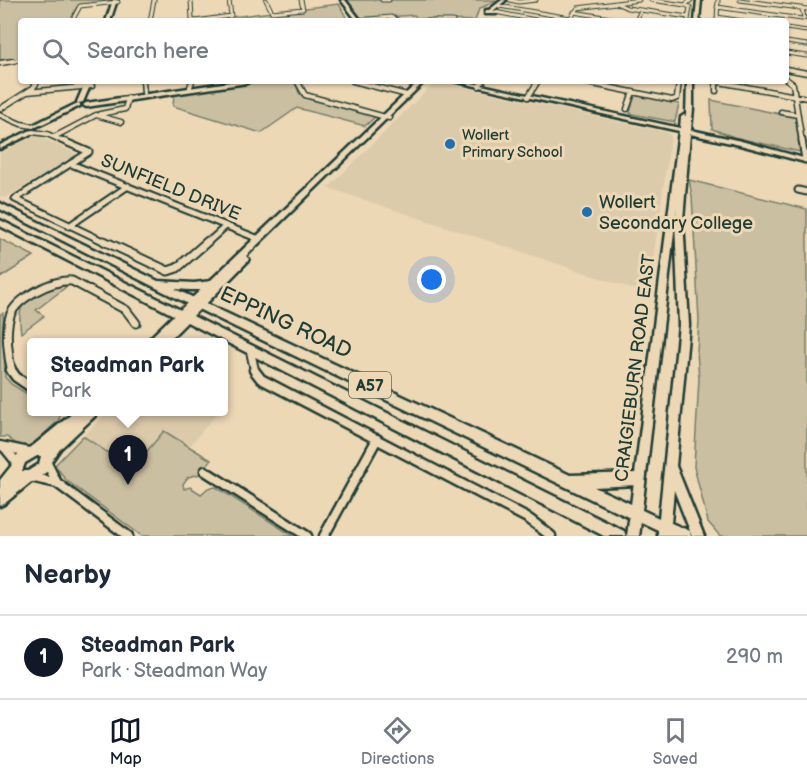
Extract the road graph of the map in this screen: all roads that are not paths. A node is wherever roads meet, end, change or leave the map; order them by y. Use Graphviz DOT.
graph roads {
  1 [pos="154,0"];
  2 [pos="191,0"];
  3 [pos="229,0"];
  4 [pos="266,0"];
  5 [pos="301,0"];
  6 [pos="341,0"];
  7 [pos="382,0"];
  8 [pos="389,0"];
  9 [pos="507,0"];
  10 [pos="535,0"];
  11 [pos="639,0"];
  12 [pos="651,0"];
  13 [pos="691,0"];
  14 [pos="699,0"];
  15 [pos="718,0"];
  16 [pos="740,0"];
  17 [pos="116,1"];
  18 [pos="616,3"];
  19 [pos="685,5"];
  20 [pos="499,6"];
  21 [pos="717,7"];
  22 [pos="802,8"];
  23 [pos="807,9"];
  24 [pos="641,10"];
  25 [pos="534,12"];
  26 [pos="574,12"];
  27 [pos="492,13"];
  28 [pos="74,18"];
  29 [pos="111,18"];
  30 [pos="151,18"];
  31 [pos="192,18"];
  32 [pos="217,18"];
  33 [pos="352,18"];
  34 [pos="356,18"];
  35 [pos="485,18"];
  36 [pos="522,18"];
  37 [pos="529,18"];
  38 [pos="564,18"];
  39 [pos="570,18"];
  40 [pos="610,18"];
  41 [pos="637,18"];
  42 [pos="683,18"];
  43 [pos="688,18"];
  44 [pos="697,18"];
  45 [pos="717,18"];
  46 [pos="789,28"];
  47 [pos="807,31"];
  48 [pos="789,42"];
  49 [pos="807,45"];
  50 [pos="789,53"];
  51 [pos="807,56"];
  52 [pos="18,61"];
  53 [pos="1,64"];
  54 [pos="789,70"];
  55 [pos="807,73"];
  56 [pos="789,81"];
  57 [pos="35,84"];
  58 [pos="85,84"];
  59 [pos="90,84"];
  60 [pos="143,84"];
  61 [pos="191,84"];
  62 [pos="226,84"];
  63 [pos="299,84"];
  64 [pos="365,84"];
  65 [pos="419,84"];
  66 [pos="424,84"];
  67 [pos="481,84"];
  68 [pos="536,84"];
  69 [pos="593,84"];
  70 [pos="679,84"];
  71 [pos="690,84"];
  72 [pos="716,84"];
  73 [pos="729,84"];
  74 [pos="716,91"];
  75 [pos="27,92"];
  76 [pos="633,92"];
  77 [pos="144,93"];
  78 [pos="407,95"];
  79 [pos="528,96"];
  80 [pos="795,96"];
  81 [pos="128,98"];
  82 [pos="807,98"];
  83 [pos="84,103"];
  84 [pos="0,109"];
  85 [pos="627,109"];
  86 [pos="782,112"];
  87 [pos="98,114"];
  88 [pos="0,115"];
  89 [pos="798,115"];
  90 [pos="387,118"];
  91 [pos="121,122"];
  92 [pos="33,129"];
  93 [pos="685,130"];
  94 [pos="54,137"];
  95 [pos="0,145"];
  96 [pos="806,161"];
  97 [pos="71,164"];
  98 [pos="128,186"];
  99 [pos="798,190"];
  100 [pos="807,192"];
  101 [pos="0,206"];
  102 [pos="0,223"];
  103 [pos="69,226"];
  104 [pos="226,226"];
  105 [pos="0,228"];
  106 [pos="16,231"];
  107 [pos="259,239"];
  108 [pos="153,283"];
  109 [pos="212,285"];
  110 [pos="196,304"];
  111 [pos="184,316"];
  112 [pos="136,323"];
  113 [pos="157,338"];
  114 [pos="165,338"];
  115 [pos="250,349"];
  116 [pos="27,385"];
  117 [pos="73,416"];
  118 [pos="86,416"];
  119 [pos="377,439"];
  120 [pos="2,446"];
  121 [pos="34,451"];
  122 [pos="47,460"];
  123 [pos="671,466"];
  124 [pos="17,467"];
  125 [pos="205,471"];
  126 [pos="28,478"];
  127 [pos="638,479"];
  128 [pos="569,480"];
  129 [pos="57,483"];
  130 [pos="0,489"];
  131 [pos="0,500"];
  132 [pos="635,513"];
  133 [pos="602,532"];
  134 [pos="665,532"];
  135 [pos="128,536"];
  136 [pos="307,536"];
  137 [pos="324,536"];
  138 [pos="551,536"];
  139 [pos="619,536"];
  140 [pos="633,536"];
  141 [pos="685,536"];
  142 [pos="698,536"];
  1 -- 30 [label="street"];
  2 -- 31 [label="street"];
  3 -- 32 [label="street"];
  4 -- 5 [label="street"];
  6 -- 33 [label="street"];
  6 -- 34 [label="street"];
  7 -- 8 [label="street"];
  9 -- 10 [label="street"];
  9 -- 20 [label="street"];
  9 -- 27 [label="street"];
  10 -- 25 [label="street"];
  11 -- 18 [label="street"];
  12 -- 19 [label="street"];
  13 -- 19 [label="street"];
  14 -- 44 [label="street"];
  15 -- 21 [label="street"];
  16 -- 22 [label="street"];
  17 -- 28 [label="street"];
  17 -- 29 [label="street"];
  18 -- 24 [label="street"];
  18 -- 26 [label="street"];
  19 -- 43 [label="street"];
  20 -- 25 [label="street"];
  20 -- 27 [label="street"];
  21 -- 22 [label="street"];
  21 -- 45 [label="street"];
  22 -- 23 [label="street"];
  24 -- 41 [label="street"];
  24 -- 42 [label="street"];
  25 -- 37 [label="street"];
  25 -- 38 [label="street"];
  26 -- 39 [label="street"];
  26 -- 40 [label="street"];
  27 -- 35 [label="street"];
  27 -- 36 [label="street"];
  46 -- 47 [label="street"];
  48 -- 49 [label="street"];
  50 -- 51 [label="street"];
  52 -- 53 [label="street"];
  54 -- 55 [label="street"];
  56 -- 80 [label="street"];
  57 -- 75 [label="street"];
  58 -- 75 [label="street"];
  59 -- 83 [label="street"];
  60 -- 77 [label="street"];
  61 -- 77 [label="street"];
  62 -- 81 [label="street"];
  63 -- 90 [label="street"];
  64 -- 78 [label="street"];
  65 -- 78 [label="street"];
  66 -- 90 [label="street"];
  67 -- 79 [label="street"];
  68 -- 79 [label="street"];
  69 -- 76 [label="street"];
  70 -- 76 [label="street"];
  71 -- 93 [label="street, CRAIGIEBURN ROAD EAST"];
  72 -- 74 [label="street"];
  73 -- 80 [label="street"];
  75 -- 84 [label="street"];
  76 -- 85 [label="street"];
  77 -- 83 [label="street"];
  78 -- 90 [label="street"];
  79 -- 93 [label="street"];
  80 -- 82 [label="street"];
  80 -- 89 [label="street"];
  81 -- 83 [label="street"];
  81 -- 87 [label="street"];
  83 -- 92 [label="street"];
  86 -- 89 [label="street"];
  87 -- 91 [label="street"];
  87 -- 94 [label="street"];
  88 -- 92 [label="street"];
  89 -- 96 [label="street"];
  90 -- 107 [label="street"];
  92 -- 94 [label="street"];
  92 -- 95 [label="street"];
  93 -- 96 [label="street"];
  93 -- 123 [label="street, CRAIGIEBURN ROAD EAST"];
  93 -- 127 [label="street, CRAIGIEBURN ROAD EAST"];
  94 -- 97 [label="street"];
  97 -- 98 [label="street, SUNFIELD DRIVE"];
  97 -- 103 [label="street"];
  98 -- 103 [label="street"];
  98 -- 104 [label="street, SUNFIELD DRIVE"];
  99 -- 100 [label="street"];
  101 -- 108 [label="main road, EPPING ROAD / A57"];
  102 -- 106 [label="main road, EPPING ROAD"];
  103 -- 104 [label="street"];
  104 -- 107 [label="street, SUNFIELD DRIVE"];
  105 -- 106 [label="main road"];
  106 -- 111 [label="main road, EPPING ROAD"];
  107 -- 109 [label="street"];
  107 -- 110 [label="street"];
  108 -- 109 [label="main road"];
  108 -- 110 [label="main road, EPPING ROAD / A57"];
  109 -- 110 [label="street"];
  110 -- 111 [label="street"];
  110 -- 128 [label="main road, EPPING ROAD / A57"];
  111 -- 113 [label="street"];
  111 -- 114 [label="street"];
  111 -- 115 [label="main road, EPPING ROAD"];
  112 -- 116 [label="street"];
  115 -- 119 [label="street"];
  115 -- 133 [label="main road, EPPING ROAD"];
  117 -- 121 [label="street"];
  118 -- 122 [label="street"];
  119 -- 137 [label="street"];
  119 -- 138 [label="street"];
  120 -- 121 [label="street"];
  120 -- 124 [label="street"];
  121 -- 122 [label="street"];
  121 -- 124 [label="street"];
  122 -- 126 [label="street"];
  122 -- 129 [label="street"];
  123 -- 134 [label="street, CRAIGIEBURN ROAD EAST"];
  123 -- 142 [label="street"];
  124 -- 126 [label="street"];
  124 -- 130 [label="street"];
  125 -- 136 [label="street"];
  126 -- 129 [label="street"];
  126 -- 131 [label="street"];
  127 -- 128 [label="main road"];
  127 -- 132 [label="street, CRAIGIEBURN ROAD EAST"];
  128 -- 132 [label="main road, EPPING ROAD / A57"];
  129 -- 135 [label="street"];
  132 -- 134 [label="street, EPPING ROAD"];
  132 -- 140 [label="street, CRAIGIEBURN ROAD EAST"];
  133 -- 139 [label="main road, EPPING ROAD"];
  134 -- 141 [label="street, EPPING ROAD"];
}
